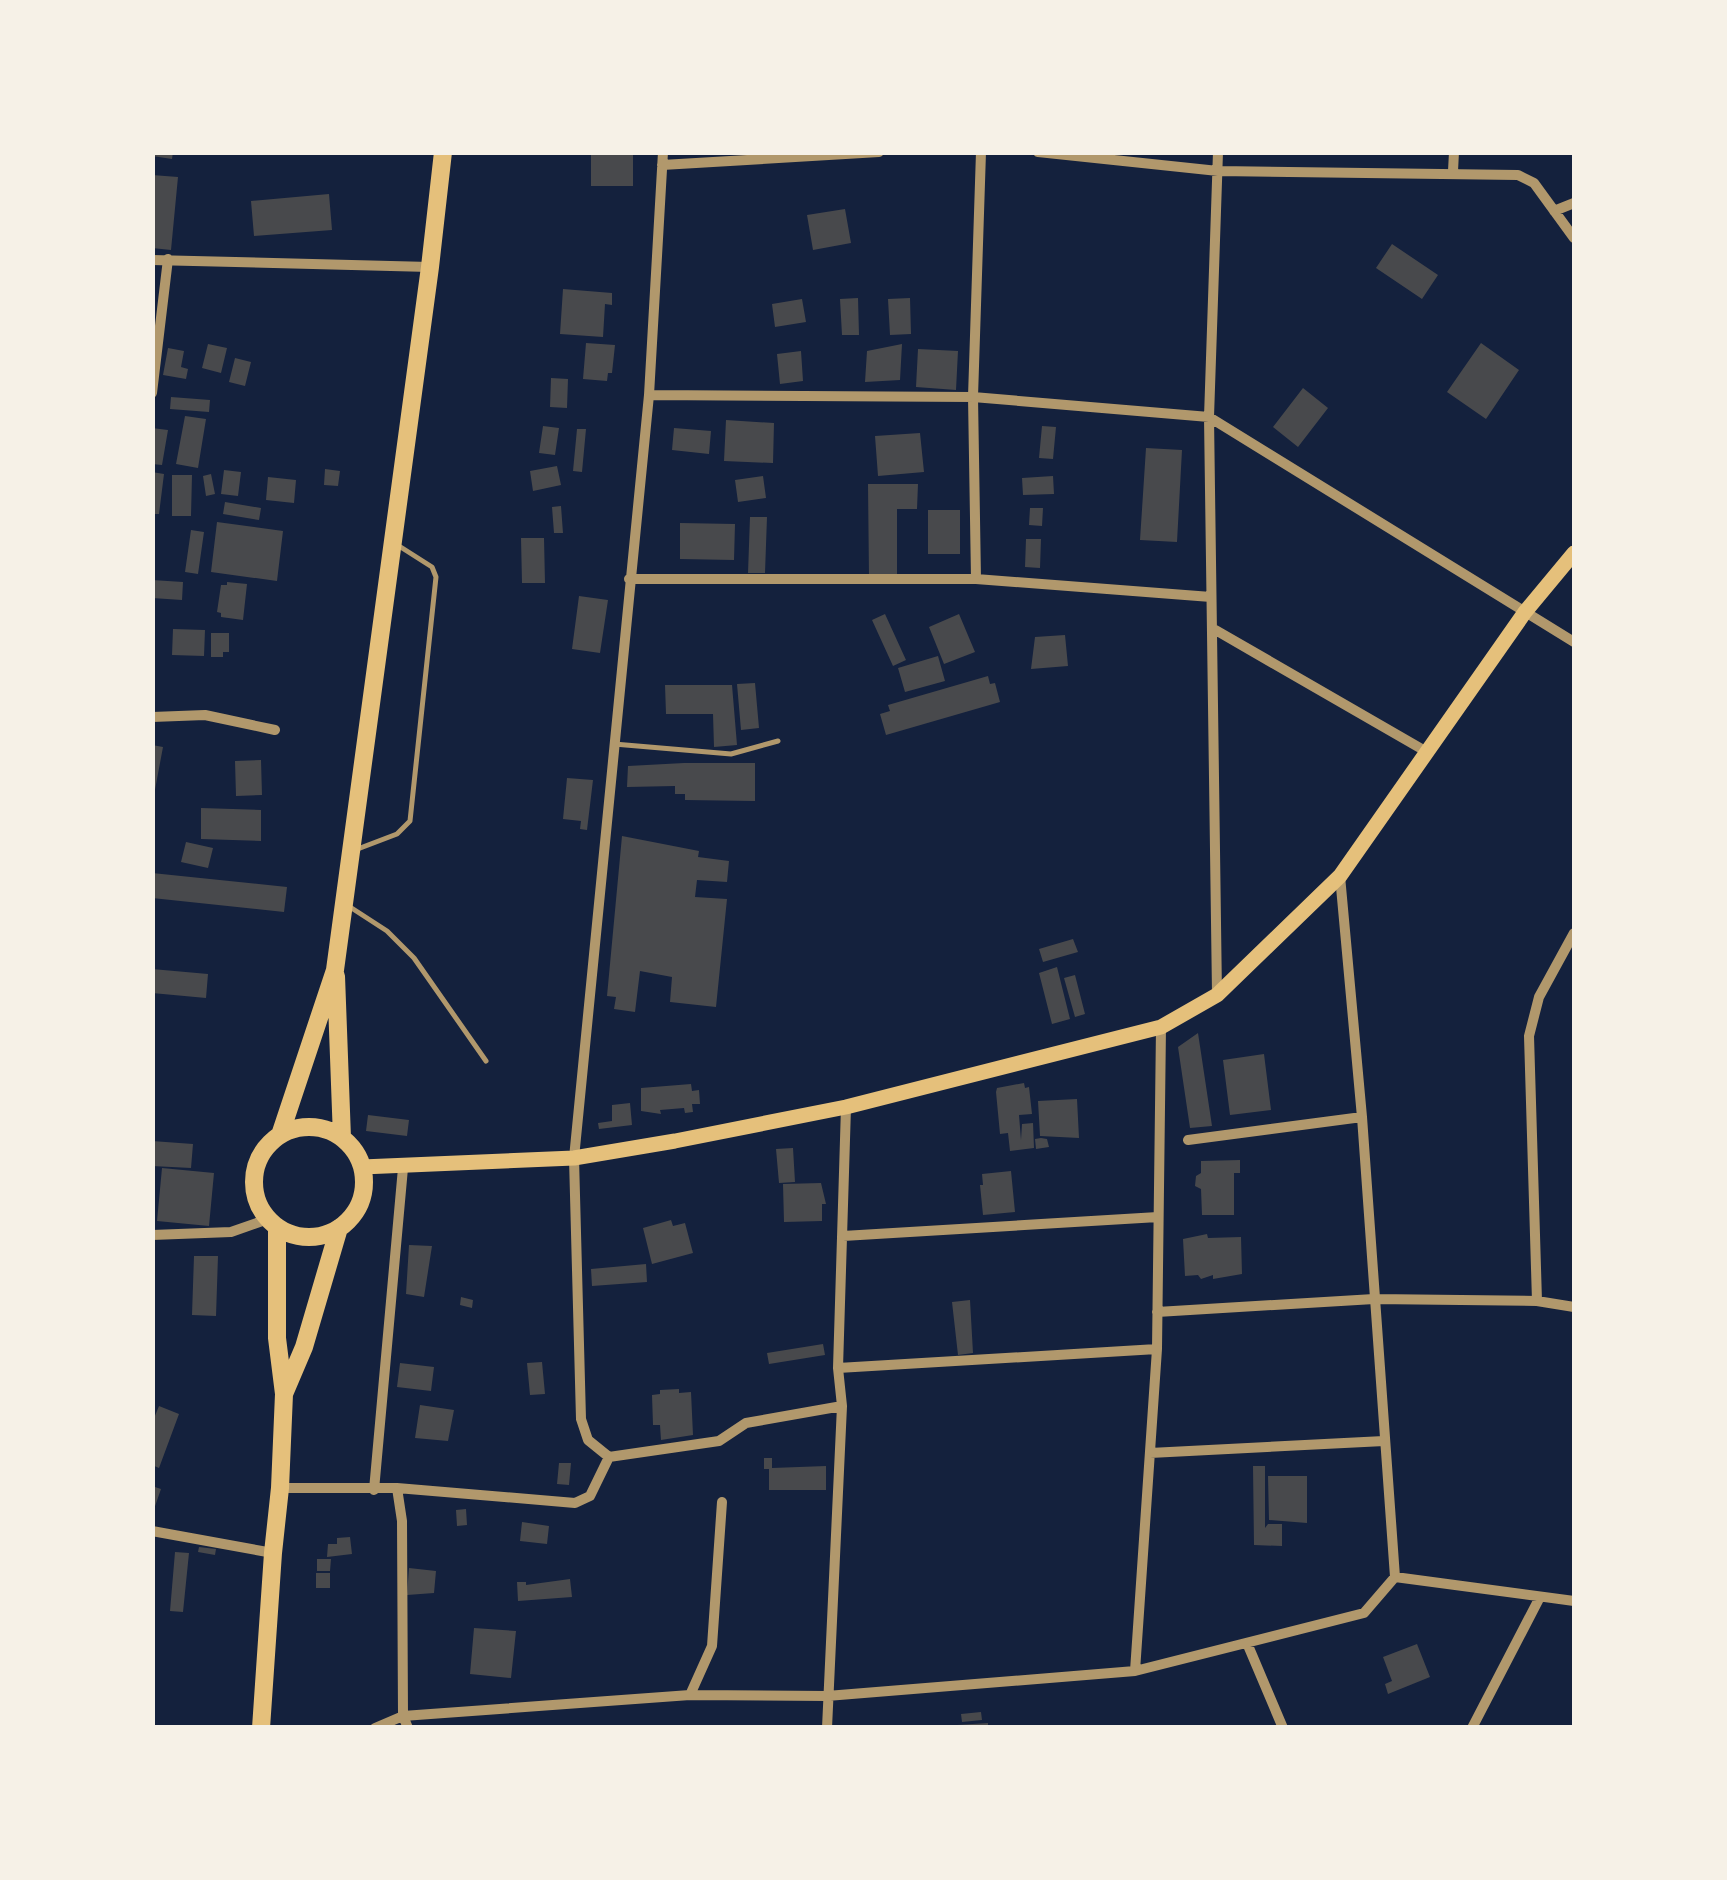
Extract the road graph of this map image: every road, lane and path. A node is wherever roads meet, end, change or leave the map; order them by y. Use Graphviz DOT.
graph roads {
  1 [pos="443,152"];
  2 [pos="879,152"];
  3 [pos="982,152"];
  4 [pos="1038,152"];
  5 [pos="1218,152"];
  6 [pos="1454,152"];
  7 [pos="662,159"];
  8 [pos="1218,171"];
  9 [pos="1453,172"];
  10 [pos="1574,203"];
  11 [pos="1554,210"];
  12 [pos="1574,238"];
  13 [pos="168,259"];
  14 [pos="152,260"];
  15 [pos="430,267"];
  16 [pos="152,394"];
  17 [pos="649,395"];
  18 [pos="973,398"];
  19 [pos="1209,416"];
  20 [pos="394,543"];
  21 [pos="1574,554"];
  22 [pos="629,579"];
  23 [pos="976,579"];
  24 [pos="1212,597"];
  25 [pos="1525,612"];
  26 [pos="1212,628"];
  27 [pos="1574,642"];
  28 [pos="152,717"];
  29 [pos="275,730"];
  30 [pos="778,740"];
  31 [pos="613,744"];
  32 [pos="1426,752"];
  33 [pos="352,852"];
  34 [pos="1340,876"];
  35 [pos="345,904"];
  36 [pos="1574,933"];
  37 [pos="335,970"];
  38 [pos="1217,995"];
  39 [pos="1161,1027"];
  40 [pos="486,1060"];
  41 [pos="846,1108"];
  42 [pos="1362,1117"];
  43 [pos="280,1135"];
  44 [pos="342,1138"];
  45 [pos="1188,1140"];
  46 [pos="574,1158"];
  47 [pos="362,1167"];
  48 [pos="404,1168"];
  49 [pos="1158,1217"];
  50 [pos="272,1223"];
  51 [pos="339,1228"];
  52 [pos="152,1234"];
  53 [pos="842,1236"];
  54 [pos="1374,1299"];
  55 [pos="1537,1301"];
  56 [pos="1574,1307"];
  57 [pos="1157,1312"];
  58 [pos="1157,1349"];
  59 [pos="838,1368"];
  60 [pos="284,1394"];
  61 [pos="842,1406"];
  62 [pos="1384,1440"];
  63 [pos="1150,1453"];
  64 [pos="609,1457"];
  65 [pos="280,1488"];
  66 [pos="396,1488"];
  67 [pos="374,1490"];
  68 [pos="722,1502"];
  69 [pos="152,1531"];
  70 [pos="272,1553"];
  71 [pos="1395,1577"];
  72 [pos="1540,1596"];
  73 [pos="1574,1601"];
  74 [pos="1247,1643"];
  75 [pos="1135,1671"];
  76 [pos="690,1694"];
  77 [pos="826,1696"];
  78 [pos="406,1722"];
  79 [pos="261,1728"];
  80 [pos="375,1728"];
  81 [pos="827,1728"];
  82 [pos="1283,1728"];
  83 [pos="1472,1728"];
  1 -- 15 [label="highway"];
  2 -- 7 [label="street"];
  3 -- 18 [label="street"];
  4 -- 8 [label="street"];
  5 -- 8 [label="street"];
  6 -- 9 [label="street"];
  7 -- 17 [label="street"];
  8 -- 9 [label="street"];
  8 -- 19 [label="street"];
  9 -- 11 [label="street"];
  10 -- 11 [label="street"];
  11 -- 12 [label="street"];
  13 -- 14 [label="street"];
  13 -- 15 [label="street"];
  13 -- 16 [label="street"];
  15 -- 20 [label="highway"];
  17 -- 18 [label="street"];
  17 -- 22 [label="street"];
  18 -- 19 [label="street"];
  18 -- 23 [label="street"];
  19 -- 24 [label="street"];
  19 -- 25 [label="street"];
  20 -- 33 [label="highway"];
  20 -- 33 [label="lane"];
  21 -- 25 [label="main road"];
  22 -- 23 [label="street"];
  22 -- 31 [label="street"];
  23 -- 24 [label="street"];
  24 -- 26 [label="street"];
  25 -- 27 [label="street"];
  25 -- 32 [label="main road"];
  26 -- 32 [label="street"];
  26 -- 38 [label="street"];
  28 -- 29 [label="street"];
  30 -- 31 [label="lane"];
  31 -- 46 [label="street"];
  32 -- 34 [label="main road"];
  33 -- 35 [label="highway"];
  34 -- 38 [label="main road"];
  34 -- 42 [label="street"];
  35 -- 37 [label="highway"];
  35 -- 40 [label="lane"];
  36 -- 55 [label="street"];
  37 -- 43 [label="highway"];
  37 -- 44 [label="highway"];
  38 -- 39 [label="main road"];
  39 -- 41 [label="main road"];
  39 -- 49 [label="street"];
  41 -- 46 [label="main road"];
  41 -- 53 [label="street"];
  42 -- 45 [label="street"];
  42 -- 54 [label="street"];
  43 -- 44 [label="highway"];
  43 -- 50 [label="highway"];
  44 -- 47 [label="highway"];
  46 -- 48 [label="main road"];
  46 -- 64 [label="street"];
  47 -- 48 [label="main road"];
  47 -- 51 [label="highway"];
  48 -- 67 [label="street"];
  49 -- 53 [label="street"];
  49 -- 57 [label="street"];
  50 -- 51 [label="highway"];
  50 -- 52 [label="street"];
  50 -- 60 [label="highway"];
  51 -- 60 [label="highway"];
  53 -- 59 [label="street"];
  54 -- 55 [label="street"];
  54 -- 57 [label="street"];
  54 -- 62 [label="street"];
  55 -- 56 [label="street"];
  57 -- 58 [label="street"];
  58 -- 59 [label="street"];
  58 -- 63 [label="street"];
  59 -- 61 [label="street"];
  60 -- 65 [label="highway"];
  61 -- 64 [label="street"];
  61 -- 77 [label="street"];
  62 -- 63 [label="street"];
  62 -- 71 [label="street"];
  63 -- 75 [label="street"];
  64 -- 66 [label="street"];
  65 -- 67 [label="street"];
  65 -- 70 [label="highway"];
  66 -- 67 [label="street"];
  66 -- 78 [label="street"];
  68 -- 76 [label="street"];
  69 -- 70 [label="street"];
  70 -- 79 [label="highway"];
  71 -- 72 [label="street"];
  71 -- 74 [label="street"];
  72 -- 73 [label="street"];
  72 -- 83 [label="street"];
  74 -- 75 [label="street"];
  74 -- 82 [label="street"];
  75 -- 77 [label="street"];
  76 -- 77 [label="street"];
  76 -- 78 [label="street"];
  77 -- 81 [label="street"];
  78 -- 80 [label="street"];
}
